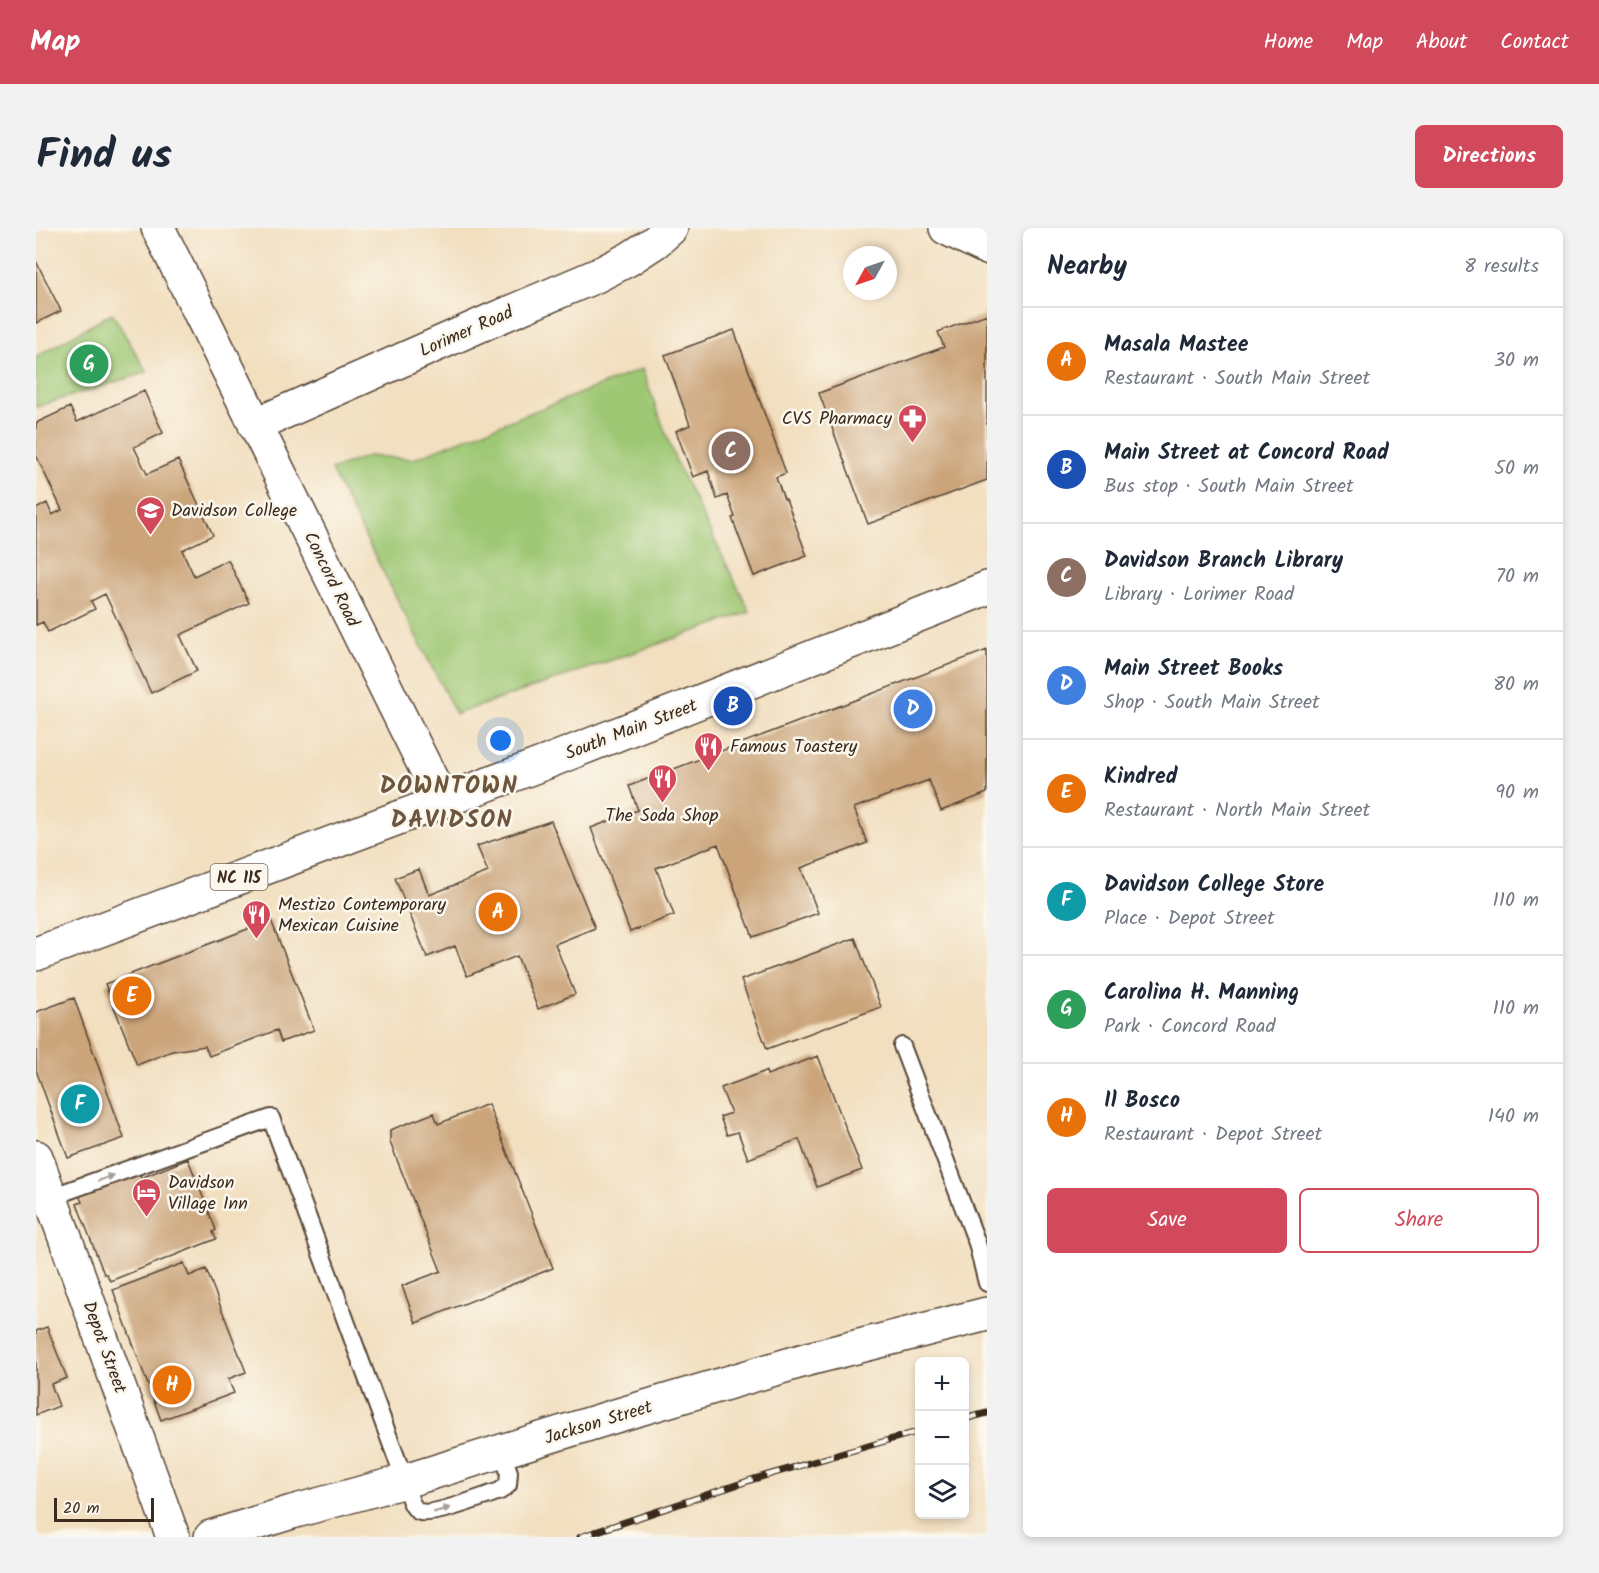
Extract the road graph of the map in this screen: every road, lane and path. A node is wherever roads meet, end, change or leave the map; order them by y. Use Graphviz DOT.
graph roads {
  1 [pos="158,228"];
  2 [pos="670,228"];
  3 [pos="946,228"];
  4 [pos="987,248"];
  5 [pos="255,425"];
  6 [pos="987,588"];
  7 [pos="442,801"];
  8 [pos="36,954"];
  9 [pos="902,1046"];
  10 [pos="36,1157"];
  11 [pos="51,1197"];
  12 [pos="987,1283"];
  13 [pos="987,1314"];
  14 [pos="405,1481"];
  15 [pos="173,1537"];
  16 [pos="210,1537"];
  1 -- 5 [label="street, Concord Road"];
  2 -- 5 [label="street, Lorimer Road"];
  3 -- 4 [label="street"];
  5 -- 7 [label="street, Concord Road"];
  6 -- 7 [label="street, South Main Street / NC 115"];
  7 -- 8 [label="street, NC 115"];
  9 -- 12 [label="lane"];
  10 -- 11 [label="street, Depot Street"];
  11 -- 14 [label="lane, one-way"];
  11 -- 15 [label="street, Depot Street"];
  13 -- 14 [label="street, Jackson Street"];
  14 -- 16 [label="street, Jackson Street"];
}
